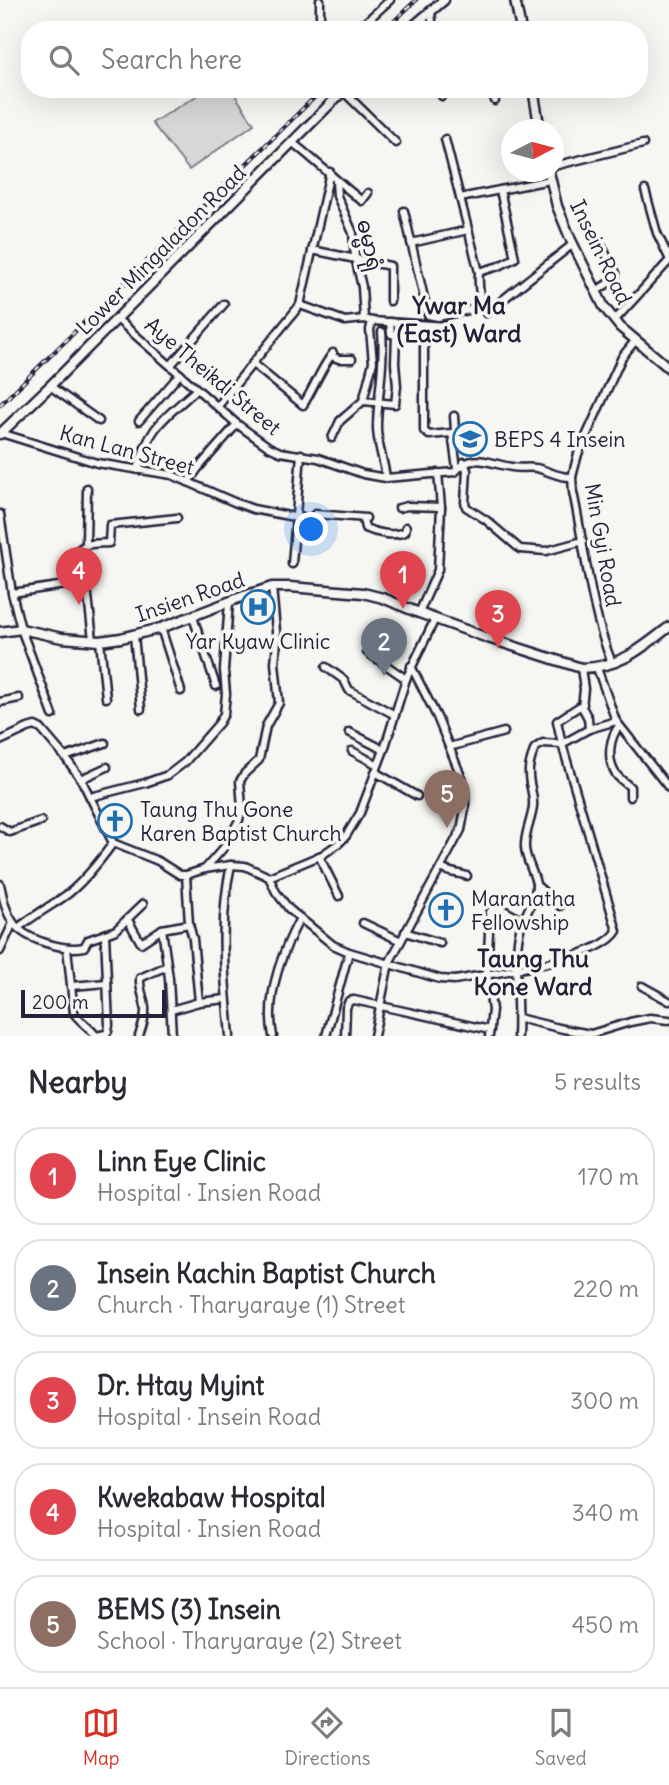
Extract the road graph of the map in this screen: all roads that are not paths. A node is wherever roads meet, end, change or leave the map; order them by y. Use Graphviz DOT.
graph roads {
  1 [pos="320,0"];
  2 [pos="390,0"];
  3 [pos="444,0"];
  4 [pos="515,0"];
  5 [pos="432,11"];
  6 [pos="320,21"];
  7 [pos="368,21"];
  8 [pos="420,21"];
  9 [pos="433,21"];
  10 [pos="519,21"];
  11 [pos="336,98"];
  12 [pos="352,98"];
  13 [pos="494,98"];
  14 [pos="535,98"];
  15 [pos="495,101"];
  16 [pos="538,119"];
  17 [pos="446,139"];
  18 [pos="293,143"];
  19 [pos="397,143"];
  20 [pos="643,144"];
  21 [pos="564,164"];
  22 [pos="330,172"];
  23 [pos="336,181"];
  24 [pos="528,182"];
  25 [pos="551,182"];
  26 [pos="500,190"];
  27 [pos="645,190"];
  28 [pos="368,193"];
  29 [pos="460,198"];
  30 [pos="404,211"];
  31 [pos="468,230"];
  32 [pos="411,243"];
  33 [pos="573,244"];
  34 [pos="601,245"];
  35 [pos="312,250"];
  36 [pos="669,259"];
  37 [pos="356,260"];
  38 [pos="479,272"];
  39 [pos="596,291"];
  40 [pos="390,301"];
  41 [pos="225,304"];
  42 [pos="300,305"];
  43 [pos="482,307"];
  44 [pos="364,318"];
  45 [pos="117,319"];
  46 [pos="615,320"];
  47 [pos="372,321"];
  48 [pos="390,322"];
  49 [pos="424,325"];
  50 [pos="447,326"];
  51 [pos="382,332"];
  52 [pos="635,341"];
  53 [pos="352,359"];
  54 [pos="253,364"];
  55 [pos="171,365"];
  56 [pos="669,368"];
  57 [pos="180,374"];
  58 [pos="50,387"];
  59 [pos="197,389"];
  60 [pos="363,401"];
  61 [pos="380,402"];
  62 [pos="218,406"];
  63 [pos="454,416"];
  64 [pos="99,421"];
  65 [pos="139,421"];
  66 [pos="237,424"];
  67 [pos="452,433"];
  68 [pos="0,434"];
  69 [pos="332,438"];
  70 [pos="300,454"];
  71 [pos="464,462"];
  72 [pos="457,469"];
  73 [pos="138,470"];
  74 [pos="438,473"];
  75 [pos="572,477"];
  76 [pos="386,478"];
  77 [pos="188,482"];
  78 [pos="87,488"];
  79 [pos="441,507"];
  80 [pos="399,508"];
  81 [pos="0,514"];
  82 [pos="294,517"];
  83 [pos="177,519"];
  84 [pos="406,527"];
  85 [pos="583,541"];
  86 [pos="86,545"];
  87 [pos="3,564"];
  88 [pos="292,564"];
  89 [pos="85,582"];
  90 [pos="272,586"];
  91 [pos="12,593"];
  92 [pos="229,602"];
  93 [pos="419,613"];
  94 [pos="193,617"];
  95 [pos="435,619"];
  96 [pos="669,627"];
  97 [pos="161,628"];
  98 [pos="21,629"];
  99 [pos="0,632"];
  100 [pos="134,635"];
  101 [pos="97,640"];
  102 [pos="367,652"];
  103 [pos="612,663"];
  104 [pos="411,666"];
  105 [pos="326,667"];
  106 [pos="581,668"];
  107 [pos="597,668"];
  108 [pos="406,679"];
  109 [pos="216,686"];
  110 [pos="181,691"];
  111 [pos="19,698"];
  112 [pos="106,698"];
  113 [pos="0,702"];
  114 [pos="583,704"];
  115 [pos="141,709"];
  116 [pos="53,715"];
  117 [pos="395,715"];
  118 [pos="618,724"];
  119 [pos="589,729"];
  120 [pos="349,732"];
  121 [pos="504,732"];
  122 [pos="0,741"];
  123 [pos="104,743"];
  124 [pos="562,744"];
  125 [pos="449,747"];
  126 [pos="384,750"];
  127 [pos="352,751"];
  128 [pos="65,757"];
  129 [pos="107,768"];
  130 [pos="377,768"];
  131 [pos="81,779"];
  132 [pos="669,788"];
  133 [pos="417,796"];
  134 [pos="90,797"];
  135 [pos="630,797"];
  136 [pos="41,821"];
  137 [pos="0,827"];
  138 [pos="113,843"];
  139 [pos="319,856"];
  140 [pos="231,865"];
  141 [pos="441,868"];
  142 [pos="205,869"];
  143 [pos="186,875"];
  144 [pos="467,876"];
  145 [pos="269,877"];
  146 [pos="0,884"];
  147 [pos="536,885"];
  148 [pos="339,896"];
  149 [pos="2,903"];
  150 [pos="144,904"];
  151 [pos="560,906"];
  152 [pos="300,918"];
  153 [pos="128,920"];
  154 [pos="522,920"];
  155 [pos="363,923"];
  156 [pos="189,924"];
  157 [pos="16,925"];
  158 [pos="162,929"];
  159 [pos="405,932"];
  160 [pos="104,934"];
  161 [pos="401,941"];
  162 [pos="440,943"];
  163 [pos="67,948"];
  164 [pos="0,951"];
  165 [pos="349,952"];
  166 [pos="389,964"];
  167 [pos="167,966"];
  168 [pos="515,968"];
  169 [pos="487,973"];
  170 [pos="107,983"];
  171 [pos="71,986"];
  172 [pos="642,986"];
  173 [pos="337,994"];
  174 [pos="226,999"];
  175 [pos="669,1001"];
  176 [pos="200,1002"];
  177 [pos="349,1002"];
  178 [pos="380,1006"];
  179 [pos="171,1010"];
  180 [pos="518,1018"];
  181 [pos="669,1020"];
  182 [pos="490,1033"];
  183 [pos="96,1036"];
  184 [pos="139,1036"];
  185 [pos="172,1036"];
  186 [pos="230,1036"];
  187 [pos="273,1036"];
  188 [pos="326,1036"];
  189 [pos="346,1036"];
  190 [pos="374,1036"];
  191 [pos="517,1036"];
  1 -- 6 [label="street"];
  2 -- 7 [label="street"];
  3 -- 5 [label="main road"];
  4 -- 10 [label="main road"];
  5 -- 8 [label="main road"];
  5 -- 9 [label="street"];
  11 -- 18 [label="main road, Lower Mingaladon Road"];
  12 -- 19 [label="street"];
  13 -- 15 [label="street"];
  14 -- 16 [label="main road"];
  17 -- 29 [label="street"];
  18 -- 22 [label="street"];
  18 -- 45 [label="main road, Lower Mingaladon Road"];
  20 -- 21 [label="street"];
  22 -- 23 [label="street"];
  22 -- 35 [label="street"];
  23 -- 28 [label="street"];
  23 -- 37 [label="street, ဓမ္မာရုံ"];
  24 -- 26 [label="street"];
  25 -- 33 [label="main road, Insein Road"];
  26 -- 29 [label="street"];
  26 -- 38 [label="street"];
  27 -- 36 [label="street"];
  29 -- 31 [label="street"];
  30 -- 32 [label="street"];
  31 -- 32 [label="street"];
  31 -- 38 [label="street"];
  32 -- 43 [label="street"];
  33 -- 39 [label="main road, Insein Road"];
  33 -- 43 [label="street"];
  34 -- 39 [label="street"];
  35 -- 37 [label="street"];
  35 -- 42 [label="street"];
  36 -- 46 [label="street"];
  37 -- 40 [label="street"];
  37 -- 44 [label="street, ဓမ္မာရုံ"];
  38 -- 43 [label="street"];
  39 -- 46 [label="main road, Insein Road"];
  41 -- 55 [label="street"];
  42 -- 44 [label="street"];
  42 -- 54 [label="street"];
  44 -- 47 [label="street"];
  45 -- 55 [label="street, Aye Theikdi Street"];
  45 -- 58 [label="main road, Lower Mingaladon Road"];
  46 -- 52 [label="main road, Insein Road"];
  47 -- 48 [label="street"];
  47 -- 60 [label="street"];
  48 -- 49 [label="street"];
  48 -- 61 [label="street"];
  49 -- 50 [label="street"];
  49 -- 67 [label="street"];
  51 -- 61 [label="street"];
  52 -- 56 [label="main road"];
  52 -- 75 [label="street, Min Gyi Road"];
  53 -- 54 [label="street"];
  54 -- 62 [label="street"];
  55 -- 57 [label="street, Aye Theikdi Street"];
  57 -- 59 [label="street, Aye Theikdi Street"];
  57 -- 65 [label="street"];
  58 -- 64 [label="street"];
  58 -- 68 [label="main road, Lower Mingaladon Road"];
  59 -- 62 [label="street, Aye Theikdi Street"];
  59 -- 73 [label="street"];
  60 -- 61 [label="street"];
  60 -- 69 [label="street"];
  61 -- 76 [label="street"];
  62 -- 66 [label="street, Aye Theikdi Street"];
  63 -- 67 [label="street"];
  66 -- 70 [label="street, Aye Theikdi Street"];
  66 -- 77 [label="street"];
  67 -- 72 [label="street"];
  68 -- 73 [label="street, Kan Lan Street"];
  70 -- 76 [label="street, Aye Theikdi Street"];
  70 -- 82 [label="street"];
  71 -- 72 [label="street"];
  71 -- 75 [label="street"];
  71 -- 85 [label="street"];
  72 -- 74 [label="street, Aye Theikdi Street"];
  73 -- 77 [label="street, Kan Lan Street"];
  74 -- 76 [label="street, Aye Theikdi Street"];
  74 -- 79 [label="street"];
  75 -- 85 [label="street, Min Gyi Road"];
  77 -- 82 [label="street, Kan Lan Street"];
  78 -- 86 [label="street"];
  79 -- 80 [label="street"];
  79 -- 93 [label="street"];
  81 -- 87 [label="street"];
  82 -- 84 [label="street, Kan Lan Street"];
  82 -- 88 [label="street"];
  83 -- 86 [label="street"];
  85 -- 103 [label="street, Min Gyi Road"];
  86 -- 89 [label="street"];
  87 -- 91 [label="street"];
  89 -- 91 [label="street"];
  89 -- 101 [label="street"];
  90 -- 92 [label="main road, Insien Road"];
  90 -- 93 [label="main road, Insien Road"];
  90 -- 142 [label="street"];
  91 -- 98 [label="street"];
  92 -- 94 [label="main road, Insien Road"];
  92 -- 134 [label="street"];
  93 -- 95 [label="main road, Insien Road"];
  94 -- 97 [label="main road, Insien Road"];
  94 -- 109 [label="street"];
  95 -- 104 [label="street"];
  95 -- 106 [label="main road, Insien Road"];
  96 -- 103 [label="main road"];
  97 -- 100 [label="main road, Insien Road"];
  97 -- 110 [label="street"];
  98 -- 99 [label="main road, Insien Road"];
  98 -- 101 [label="main road, Insien Road"];
  98 -- 116 [label="street"];
  100 -- 101 [label="main road, Insien Road"];
  100 -- 115 [label="street"];
  101 -- 112 [label="street"];
  102 -- 108 [label="street"];
  103 -- 107 [label="main road"];
  104 -- 108 [label="street"];
  104 -- 125 [label="street"];
  105 -- 117 [label="street"];
  106 -- 107 [label="main road"];
  106 -- 114 [label="street"];
  107 -- 118 [label="street"];
  108 -- 117 [label="street"];
  111 -- 113 [label="street"];
  114 -- 119 [label="street"];
  114 -- 124 [label="street"];
  117 -- 126 [label="street"];
  118 -- 119 [label="street"];
  118 -- 132 [label="street"];
  118 -- 135 [label="street"];
  119 -- 124 [label="street"];
  120 -- 126 [label="street"];
  121 -- 125 [label="street"];
  122 -- 128 [label="street"];
  123 -- 128 [label="street"];
  124 -- 147 [label="street"];
  124 -- 168 [label="street"];
  125 -- 141 [label="street"];
  126 -- 130 [label="street"];
  127 -- 130 [label="street"];
  128 -- 131 [label="street"];
  129 -- 131 [label="street"];
  130 -- 133 [label="street"];
  130 -- 139 [label="street"];
  131 -- 134 [label="street"];
  134 -- 138 [label="street"];
  136 -- 137 [label="street"];
  138 -- 143 [label="street"];
  138 -- 157 [label="street"];
  139 -- 145 [label="street"];
  139 -- 148 [label="street"];
  140 -- 142 [label="street"];
  140 -- 145 [label="street"];
  140 -- 174 [label="street"];
  141 -- 144 [label="street"];
  141 -- 159 [label="street"];
  142 -- 143 [label="street"];
  143 -- 156 [label="street"];
  145 -- 152 [label="street"];
  146 -- 149 [label="street"];
  147 -- 151 [label="street"];
  147 -- 154 [label="street"];
  149 -- 157 [label="street"];
  150 -- 153 [label="street"];
  152 -- 165 [label="street"];
  152 -- 187 [label="street"];
  153 -- 158 [label="street"];
  153 -- 160 [label="street"];
  154 -- 168 [label="street"];
  154 -- 169 [label="street"];
  155 -- 161 [label="street"];
  156 -- 158 [label="street"];
  156 -- 176 [label="street"];
  157 -- 163 [label="street"];
  157 -- 164 [label="street"];
  158 -- 167 [label="street"];
  159 -- 161 [label="street"];
  159 -- 162 [label="street"];
  160 -- 163 [label="street"];
  160 -- 170 [label="street"];
  161 -- 166 [label="street"];
  163 -- 171 [label="street"];
  165 -- 166 [label="street"];
  165 -- 173 [label="street"];
  166 -- 169 [label="street"];
  166 -- 178 [label="street"];
  167 -- 179 [label="street"];
  167 -- 184 [label="street"];
  168 -- 169 [label="street"];
  168 -- 180 [label="street"];
  169 -- 182 [label="street"];
  170 -- 171 [label="street"];
  170 -- 183 [label="street"];
  171 -- 183 [label="street"];
  172 -- 175 [label="street"];
  173 -- 177 [label="street"];
  173 -- 188 [label="street"];
  174 -- 176 [label="street"];
  174 -- 186 [label="street"];
  176 -- 179 [label="street"];
  177 -- 178 [label="street"];
  177 -- 189 [label="street"];
  178 -- 182 [label="street"];
  178 -- 190 [label="street"];
  179 -- 185 [label="street"];
  180 -- 181 [label="street"];
  180 -- 191 [label="street"];
}
